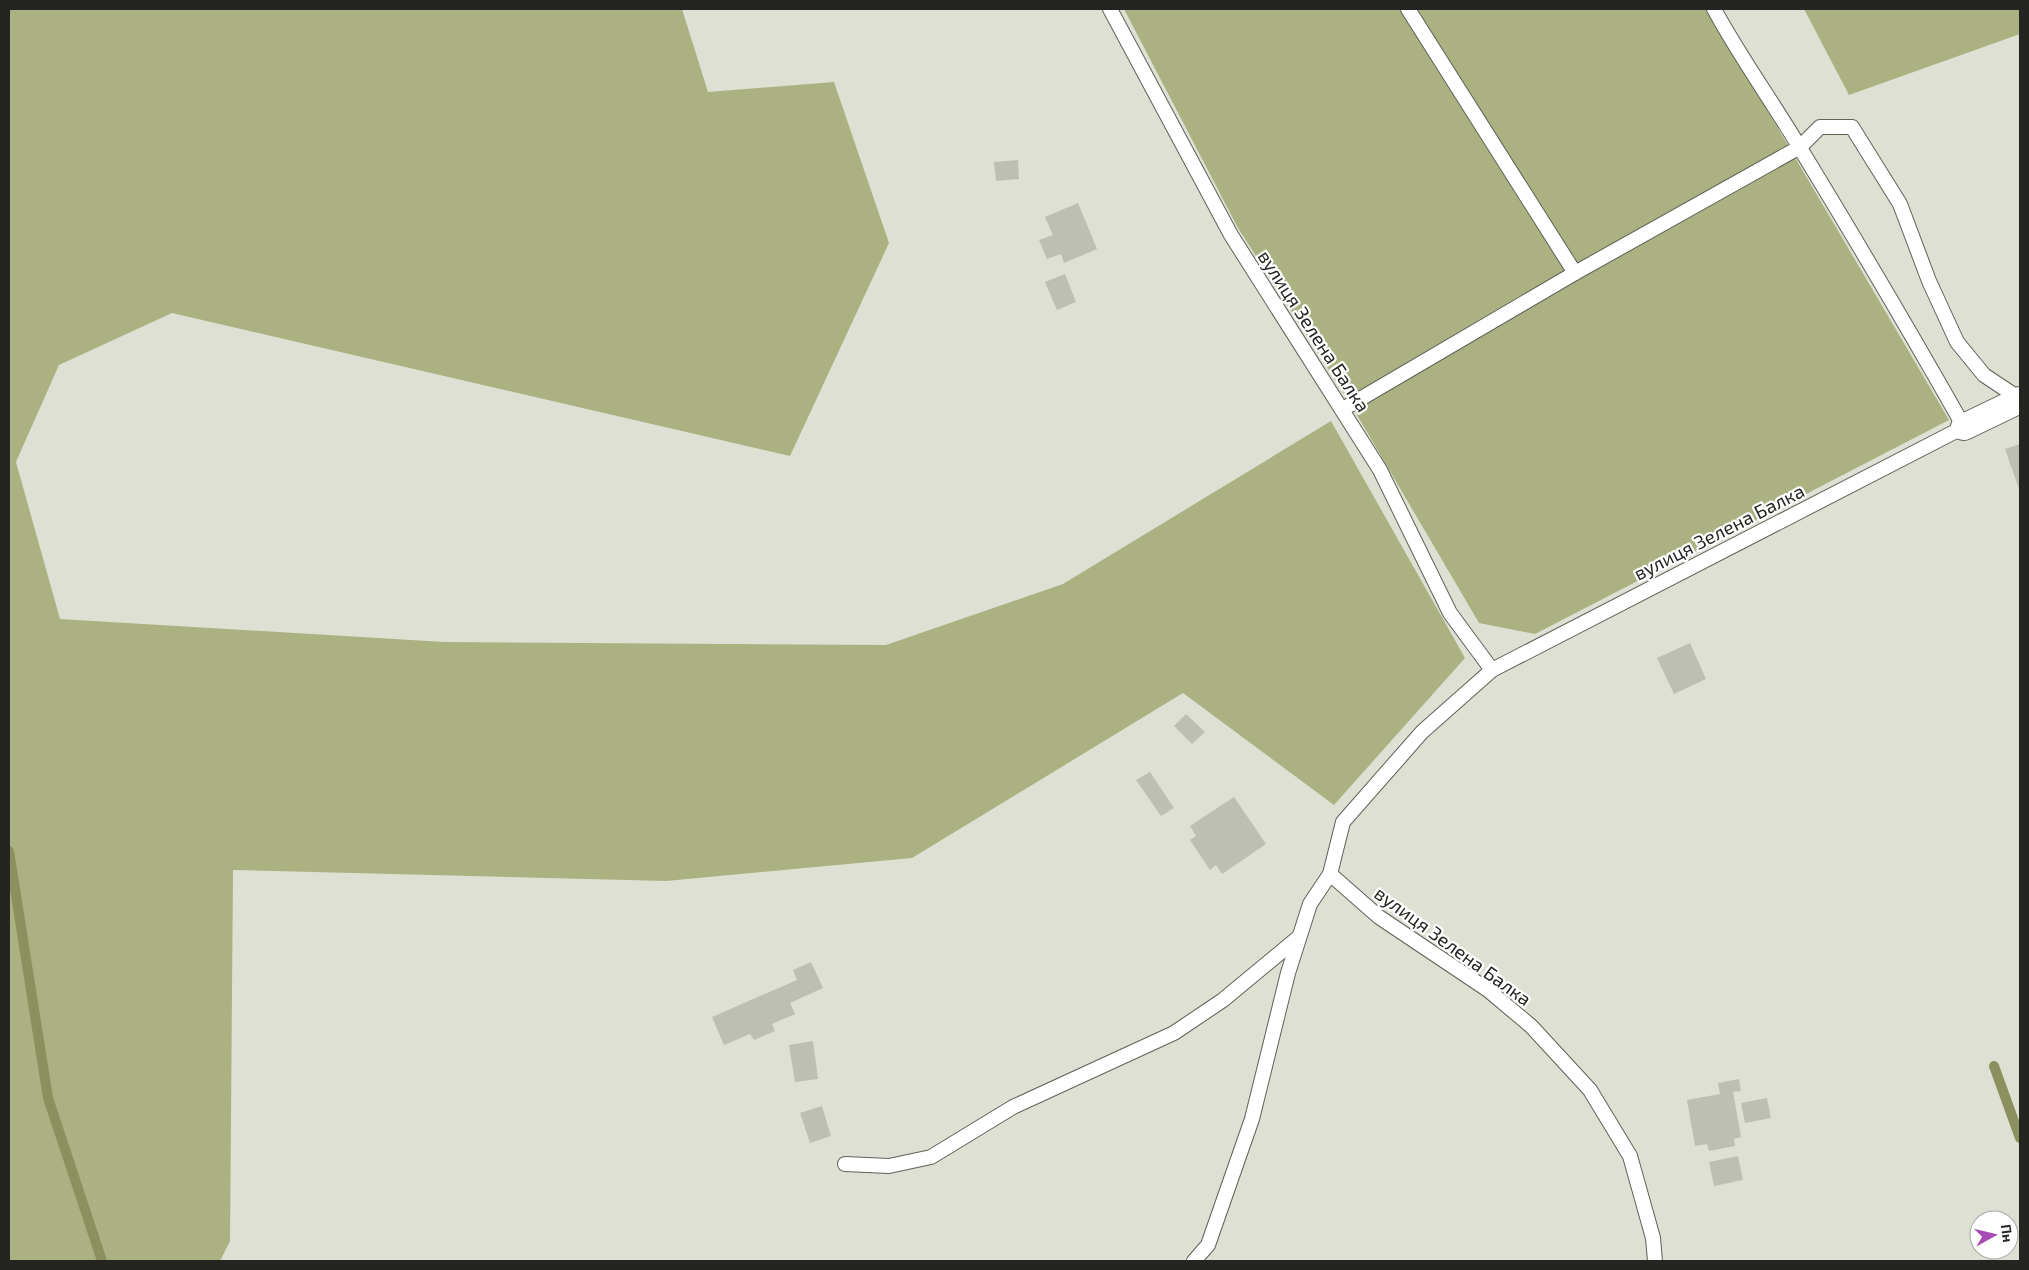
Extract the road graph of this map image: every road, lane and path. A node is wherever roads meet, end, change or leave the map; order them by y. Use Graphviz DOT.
graph roads {
  1 [pos="1110,9"];
  2 [pos="1408,9"];
  3 [pos="1714,9"];
  4 [pos="1800,147"];
  5 [pos="1575,272"];
  6 [pos="2020,400"];
  7 [pos="1343,409"];
  8 [pos="1964,427"];
  9 [pos="1492,670"];
  10 [pos="1330,874"];
  11 [pos="1299,936"];
  12 [pos="845,1164"];
  13 [pos="1194,1261"];
  14 [pos="1655,1261"];
  1 -- 7 [label="lane, вулиця Зелена Балка"];
  2 -- 5 [label="lane"];
  3 -- 4 [label="lane"];
  4 -- 5 [label="lane"];
  4 -- 6 [label="lane"];
  4 -- 8 [label="lane"];
  5 -- 7 [label="lane"];
  6 -- 8 [label="street"];
  7 -- 9 [label="lane, вулиця Зелена Балка"];
  8 -- 9 [label="lane, вулиця Зелена Балка"];
  9 -- 10 [label="lane, вулиця Зелена Балка"];
  10 -- 11 [label="lane, вулиця Зелена Балка"];
  10 -- 14 [label="lane, вулиця Зелена Балка"];
  11 -- 12 [label="lane"];
  11 -- 13 [label="lane, вулиця Зелена Балка"];
}
